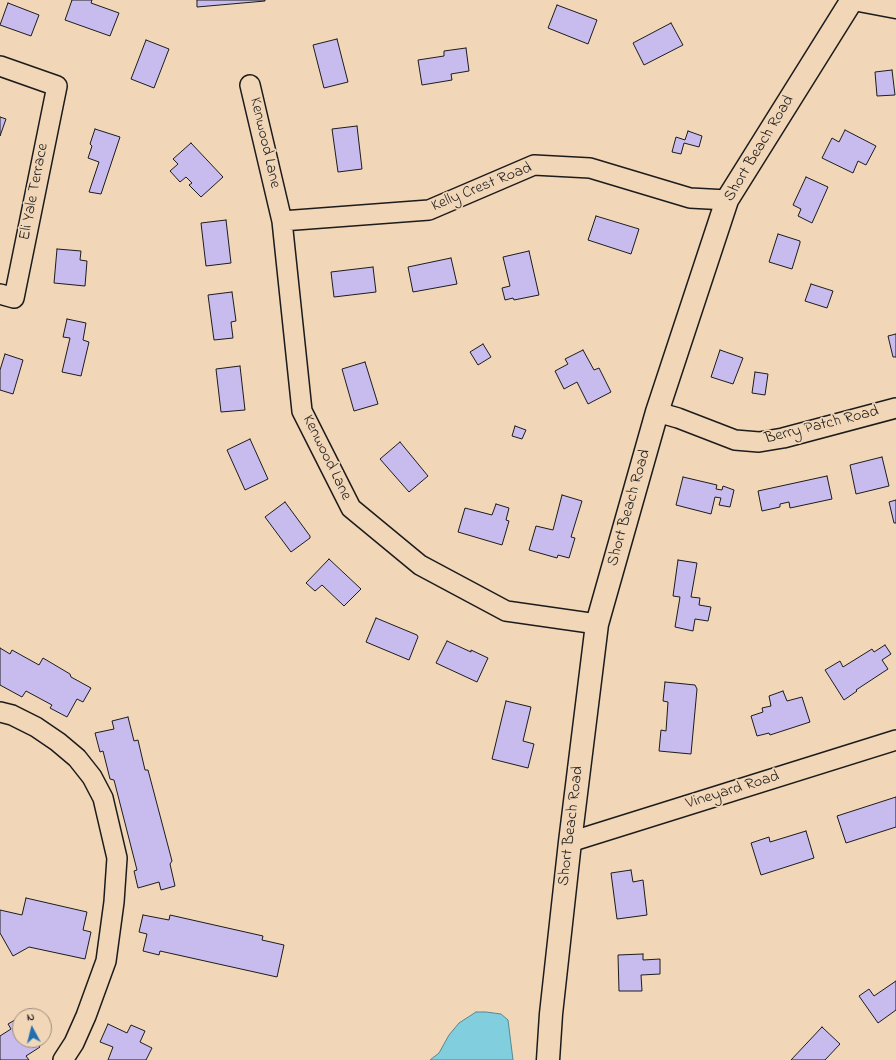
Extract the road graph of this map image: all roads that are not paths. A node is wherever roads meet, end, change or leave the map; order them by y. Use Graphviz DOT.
graph roads {
  1 [pos="852,0"];
  2 [pos="859,0"];
  3 [pos="896,7"];
  4 [pos="0,66"];
  5 [pos="250,85"];
  6 [pos="727,200"];
  7 [pos="282,221"];
  8 [pos="7,296"];
  9 [pos="896,408"];
  10 [pos="657,412"];
  11 [pos="597,624"];
  12 [pos="0,712"];
  13 [pos="896,740"];
  14 [pos="570,842"];
  15 [pos="63,1060"];
  16 [pos="548,1060"];
  1 -- 6 [label="main road, Short Beach Road"];
  2 -- 3 [label="main road"];
  4 -- 8 [label="street, Eli Yale Terrace"];
  5 -- 7 [label="street, Kenwood Lane"];
  6 -- 7 [label="street, Kelly Crest Road"];
  6 -- 10 [label="main road, Short Beach Road"];
  7 -- 11 [label="street, Kenwood Lane"];
  9 -- 10 [label="street, Berry Patch Road"];
  10 -- 11 [label="main road, Short Beach Road"];
  11 -- 14 [label="main road, Short Beach Road"];
  12 -- 15 [label="street"];
  13 -- 14 [label="street, Vineyard Road"];
  14 -- 16 [label="main road, Short Beach Road"];
}
